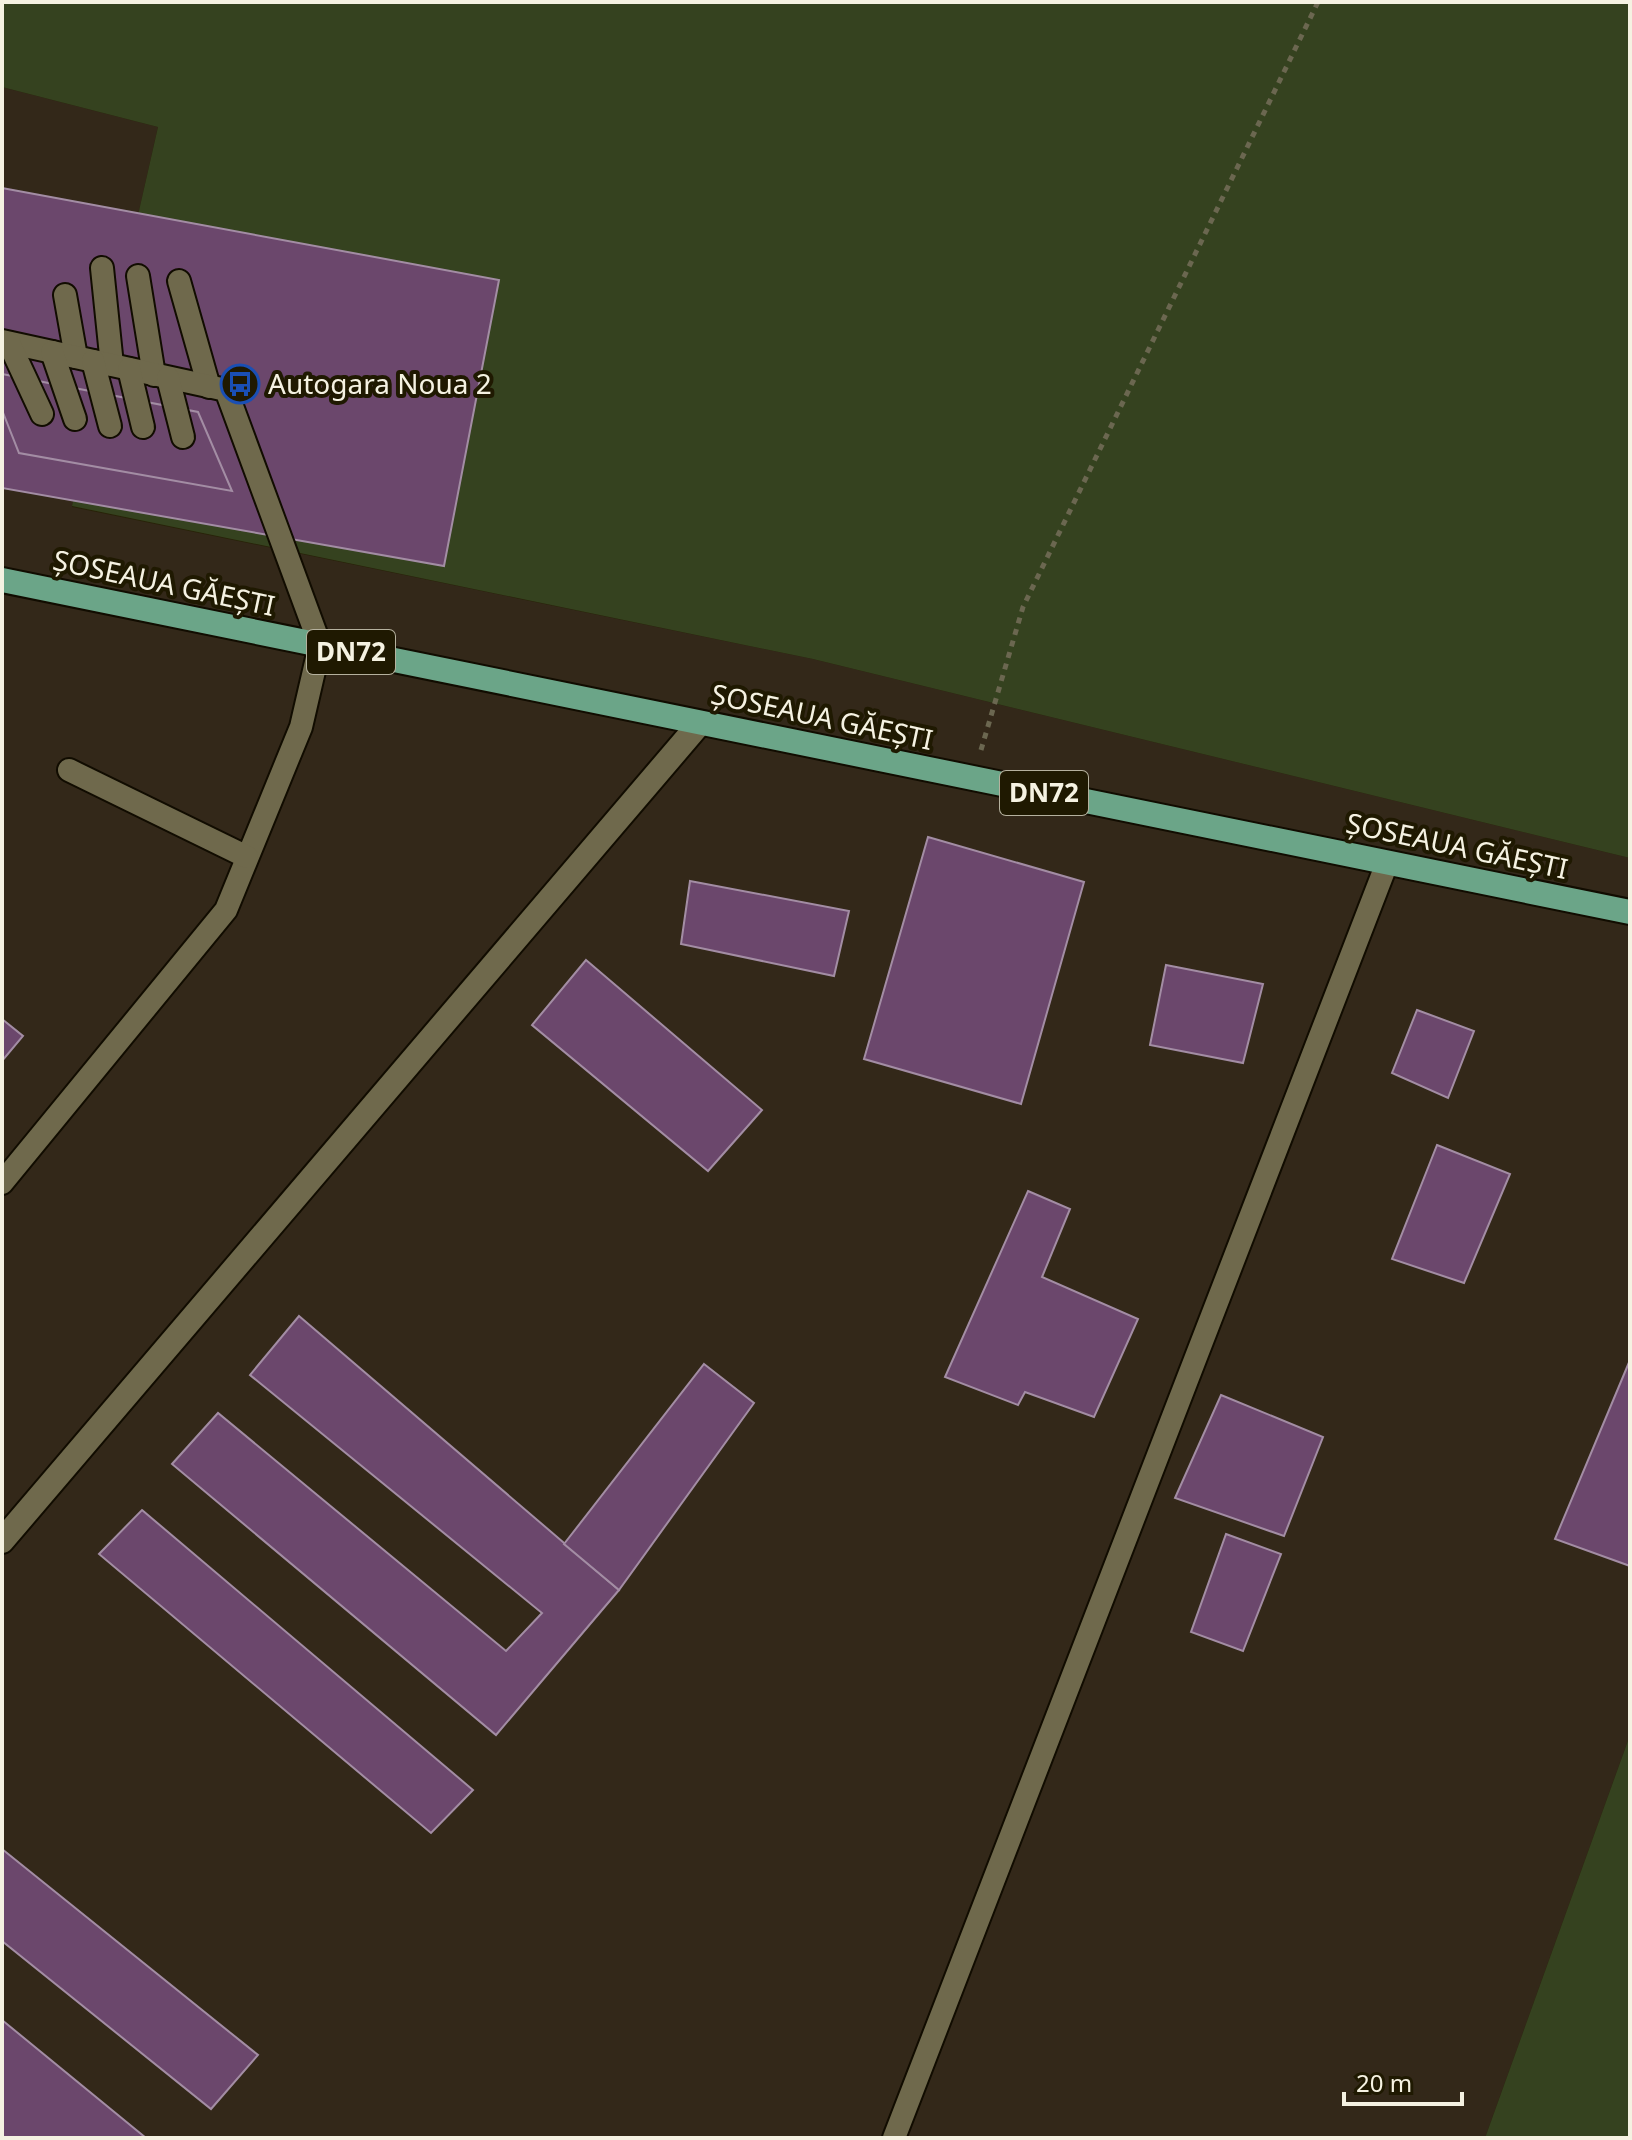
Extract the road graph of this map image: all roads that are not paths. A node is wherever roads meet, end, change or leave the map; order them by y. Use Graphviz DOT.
graph roads {
  1 [pos="102,268"];
  2 [pos="138,276"];
  3 [pos="179,281"];
  4 [pos="65,295"];
  5 [pos="6,342"];
  6 [pos="52,352"];
  7 [pos="102,363"];
  8 [pos="161,376"];
  9 [pos="209,387"];
  10 [pos="42,414"];
  11 [pos="75,419"];
  12 [pos="110,426"];
  13 [pos="143,427"];
  14 [pos="183,437"];
  15 [pos="2,580"];
  16 [pos="320,645"];
  17 [pos="700,723"];
  18 [pos="69,770"];
  19 [pos="247,857"];
  20 [pos="1387,863"];
  21 [pos="1630,912"];
  22 [pos="2,1183"];
  23 [pos="2,1541"];
  24 [pos="894,2138"];
  1 -- 7 [label="lane"];
  2 -- 8 [label="lane"];
  3 -- 9 [label="lane"];
  4 -- 7 [label="lane"];
  5 -- 6 [label="lane"];
  5 -- 10 [label="lane"];
  6 -- 7 [label="lane"];
  6 -- 11 [label="lane"];
  7 -- 8 [label="lane"];
  7 -- 12 [label="lane"];
  7 -- 13 [label="lane"];
  8 -- 9 [label="lane"];
  8 -- 14 [label="lane"];
  9 -- 16 [label="lane"];
  15 -- 16 [label="main road, ȘOSEAUA GĂEȘTI / DN72"];
  16 -- 17 [label="main road, ȘOSEAUA GĂEȘTI / DN72"];
  16 -- 19 [label="lane"];
  17 -- 20 [label="main road, ȘOSEAUA GĂEȘTI / DN72"];
  17 -- 23 [label="street"];
  18 -- 19 [label="lane"];
  19 -- 22 [label="lane"];
  20 -- 21 [label="main road, ȘOSEAUA GĂEȘTI / DN72"];
  20 -- 24 [label="lane"];
}
